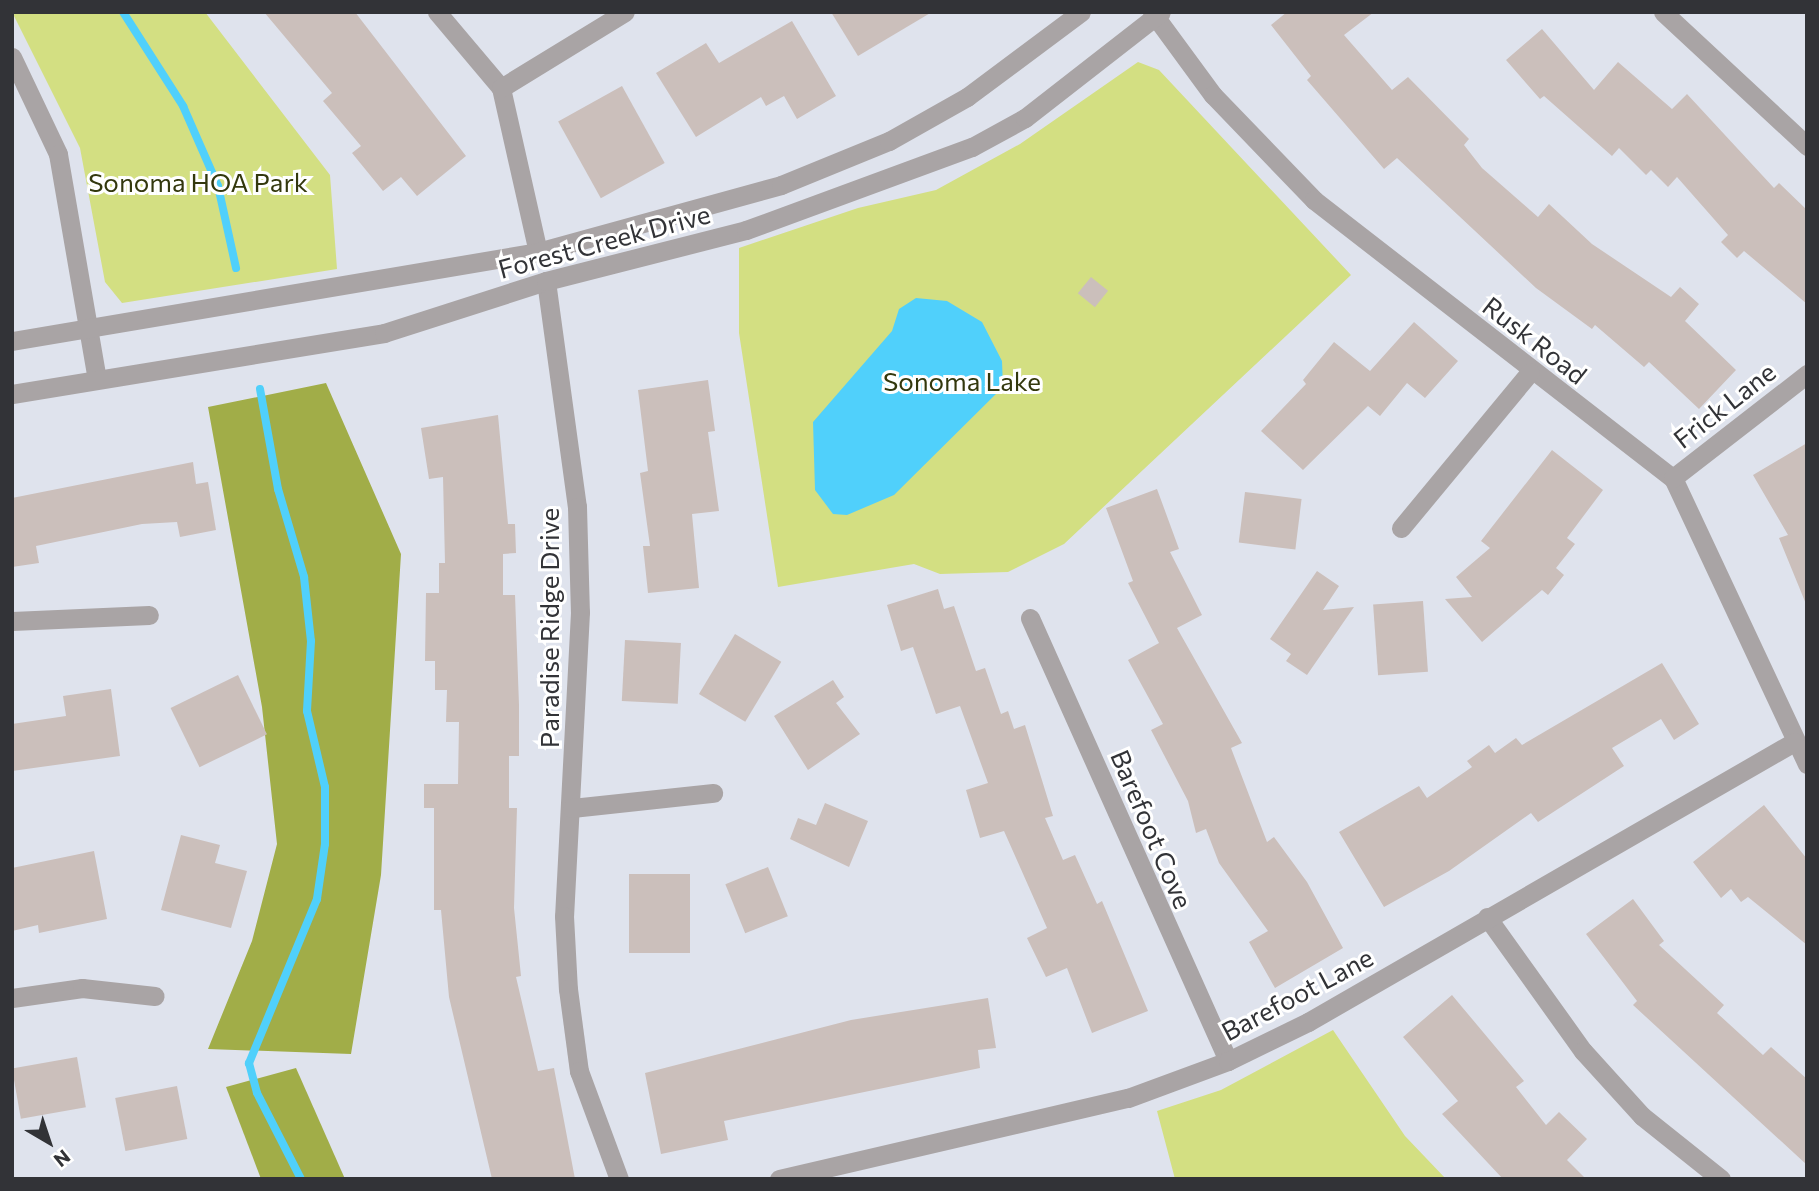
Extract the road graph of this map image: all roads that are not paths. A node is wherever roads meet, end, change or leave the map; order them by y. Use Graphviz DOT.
graph roads {
  1 [pos="437,12"];
  2 [pos="625,12"];
  3 [pos="1082,12"];
  4 [pos="1663,12"];
  5 [pos="1156,14"];
  6 [pos="12,57"];
  7 [pos="501,88"];
  8 [pos="1807,146"];
  9 [pos="538,252"];
  10 [pos="546,281"];
  11 [pos="88,329"];
  12 [pos="12,341"];
  13 [pos="1530,372"];
  14 [pos="1807,374"];
  15 [pos="97,379"];
  16 [pos="12,394"];
  17 [pos="1673,478"];
  18 [pos="1401,528"];
  19 [pos="149,615"];
  20 [pos="1030,618"];
  21 [pos="12,621"];
  22 [pos="1794,742"];
  23 [pos="1807,764"];
  24 [pos="713,793"];
  25 [pos="572,808"];
  26 [pos="1487,917"];
  27 [pos="155,996"];
  28 [pos="12,998"];
  29 [pos="1228,1060"];
  30 [pos="619,1179"];
  31 [pos="779,1179"];
  32 [pos="1721,1179"];
  1 -- 7 [label="street"];
  2 -- 7 [label="street"];
  3 -- 9 [label="street, Forest Creek Drive"];
  4 -- 8 [label="street"];
  5 -- 10 [label="street, Forest Creek Drive"];
  5 -- 13 [label="street, Rusk Road"];
  6 -- 11 [label="street"];
  7 -- 9 [label="street"];
  9 -- 11 [label="street, Forest Creek Drive"];
  10 -- 15 [label="street, Forest Creek Drive"];
  10 -- 25 [label="street, Paradise Ridge Drive"];
  11 -- 12 [label="street, Forest Creek Drive"];
  11 -- 15 [label="street"];
  13 -- 17 [label="street, Rusk Road"];
  13 -- 18 [label="street"];
  14 -- 17 [label="street, Frick Lane"];
  15 -- 16 [label="street, Forest Creek Drive"];
  17 -- 22 [label="street, Rusk Road"];
  19 -- 21 [label="street"];
  20 -- 29 [label="street, Barefoot Cove"];
  22 -- 23 [label="street, Rusk Road"];
  22 -- 26 [label="street, Barefoot Lane"];
  24 -- 25 [label="street"];
  25 -- 30 [label="street, Paradise Ridge Drive"];
  26 -- 29 [label="street, Barefoot Lane"];
  26 -- 32 [label="street"];
  27 -- 28 [label="street"];
  29 -- 31 [label="street, Barefoot Lane"];
}
